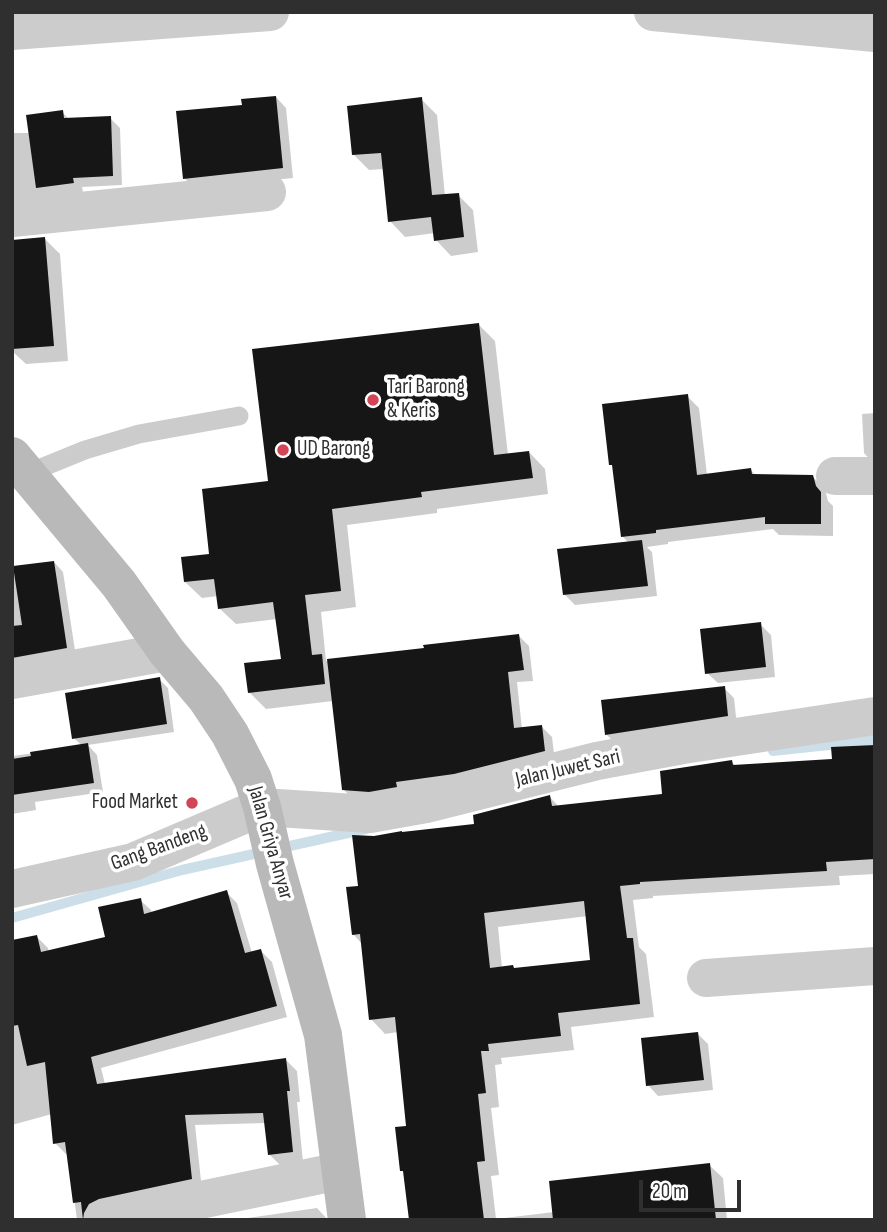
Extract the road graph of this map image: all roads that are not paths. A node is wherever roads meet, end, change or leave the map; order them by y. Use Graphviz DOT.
graph roads {
  1 [pos="270,12"];
  2 [pos="653,12"];
  3 [pos="12,31"];
  4 [pos="875,33"];
  5 [pos="267,192"];
  6 [pos="12,218"];
  7 [pos="239,416"];
  8 [pos="19,465"];
  9 [pos="835,476"];
  10 [pos="875,476"];
  11 [pos="167,652"];
  12 [pos="12,680"];
  13 [pos="875,716"];
  14 [pos="263,814"];
  15 [pos="12,889"];
  16 [pos="875,966"];
  17 [pos="706,978"];
  18 [pos="340,1171"];
  19 [pos="104,1220"];
  20 [pos="347,1220"];
  1 -- 3 [label="street"];
  2 -- 4 [label="street"];
  5 -- 6 [label="street"];
  7 -- 8 [label="lane"];
  8 -- 11 [label="street, Jalan Griya Anyar"];
  9 -- 10 [label="street"];
  11 -- 12 [label="street"];
  11 -- 14 [label="street, Jalan Griya Anyar"];
  13 -- 14 [label="street, Jalan Juwet Sari"];
  14 -- 15 [label="street, Gang Bandeng"];
  14 -- 18 [label="street, Jalan Griya Anyar"];
  16 -- 17 [label="street"];
  18 -- 19 [label="street"];
  18 -- 20 [label="street, Jalan Griya Anyar"];
}
